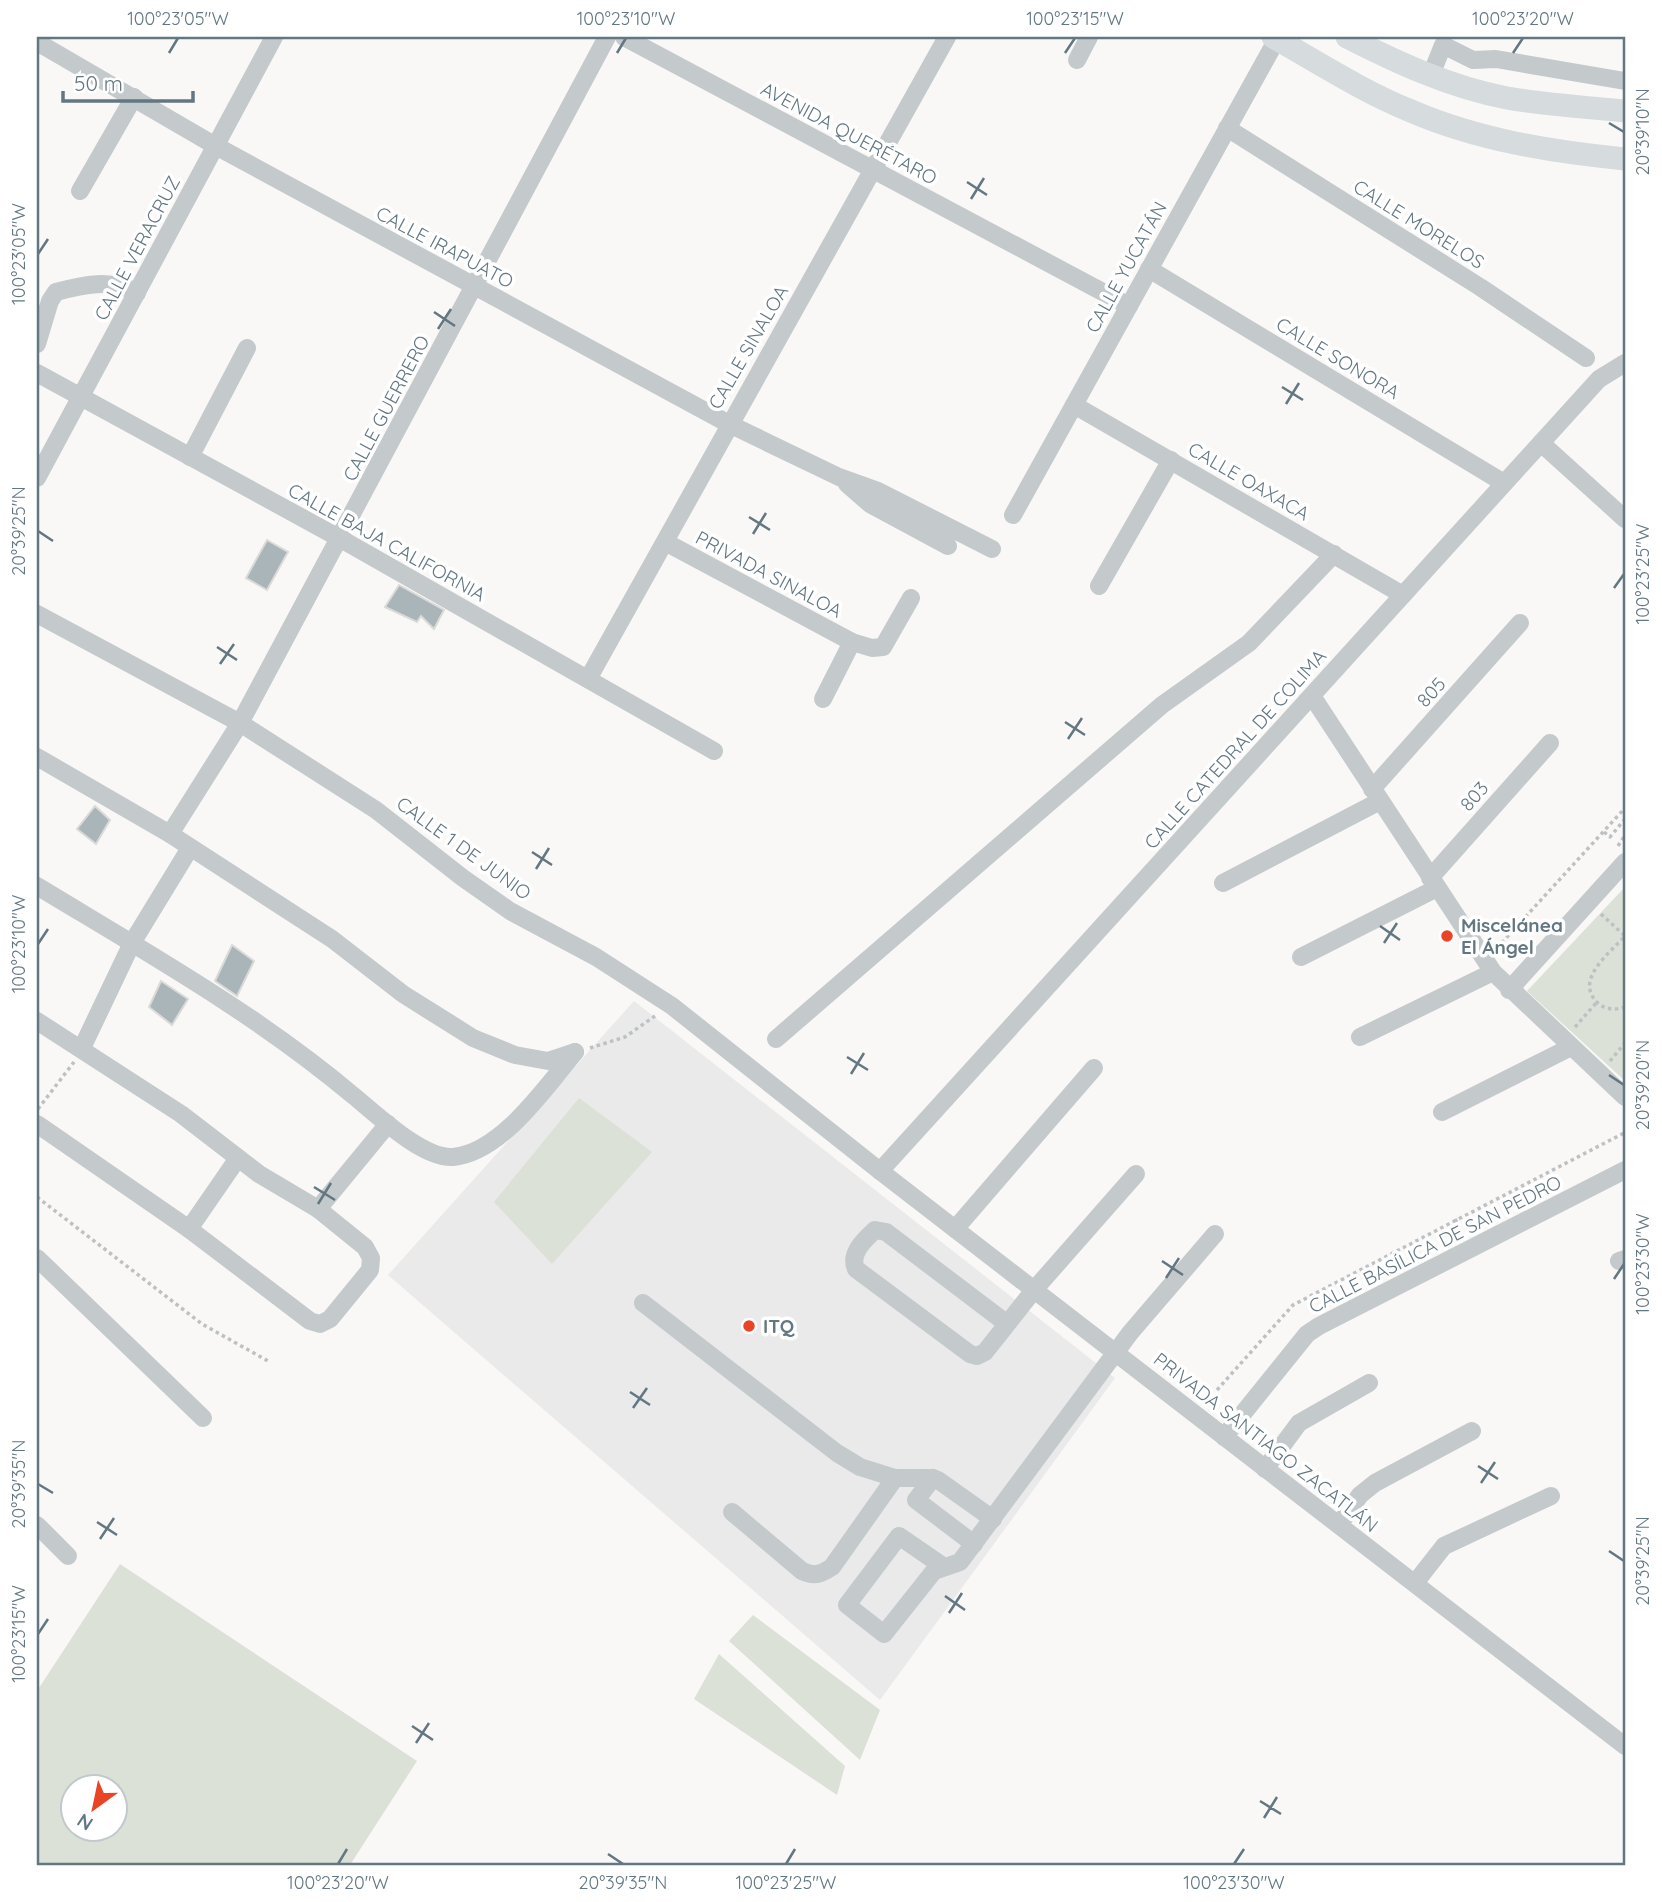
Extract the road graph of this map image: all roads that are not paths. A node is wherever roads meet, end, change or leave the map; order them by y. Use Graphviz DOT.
graph roads {
  1 [pos="274,37"];
  2 [pos="607,37"];
  3 [pos="624,37"];
  4 [pos="947,37"];
  5 [pos="1089,37"];
  6 [pos="1347,37"];
  7 [pos="1275,38"];
  8 [pos="37,43"];
  9 [pos="1077,60"];
  10 [pos="1430,75"];
  11 [pos="1625,83"];
  12 [pos="134,97"];
  13 [pos="1616,110"];
  14 [pos="1227,128"];
  15 [pos="214,145"];
  16 [pos="1625,159"];
  17 [pos="873,170"];
  18 [pos="80,191"];
  19 [pos="1149,269"];
  20 [pos="473,286"];
  21 [pos="137,293"];
  22 [pos="1129,306"];
  23 [pos="37,344"];
  24 [pos="247,348"];
  25 [pos="1586,358"];
  26 [pos="1625,363"];
  27 [pos="37,373"];
  28 [pos="82,397"];
  29 [pos="1074,405"];
  30 [pos="729,424"];
  31 [pos="1541,443"];
  32 [pos="190,457"];
  33 [pos="1171,460"];
  34 [pos="839,477"];
  35 [pos="37,478"];
  36 [pos="1504,483"];
  37 [pos="1013,515"];
  38 [pos="1625,519"];
  39 [pos="341,539"];
  40 [pos="667,543"];
  41 [pos="948,546"];
  42 [pos="992,549"];
  43 [pos="1334,554"];
  44 [pos="1099,586"];
  45 [pos="1403,595"];
  46 [pos="911,598"];
  47 [pos="37,614"];
  48 [pos="1520,623"];
  49 [pos="852,642"];
  50 [pos="588,679"];
  51 [pos="1312,696"];
  52 [pos="823,699"];
  53 [pos="240,723"];
  54 [pos="1550,743"];
  55 [pos="714,751"];
  56 [pos="37,757"];
  57 [pos="1376,795"];
  58 [pos="170,834"];
  59 [pos="190,848"];
  60 [pos="1625,862"];
  61 [pos="1223,883"];
  62 [pos="1433,883"];
  63 [pos="37,886"];
  64 [pos="132,943"];
  65 [pos="1301,957"];
  66 [pos="1489,966"];
  67 [pos="1509,990"];
  68 [pos="37,1021"];
  69 [pos="1360,1037"];
  70 [pos="776,1039"];
  71 [pos="1567,1044"];
  72 [pos="82,1048"];
  73 [pos="1094,1068"];
  74 [pos="1625,1097"];
  75 [pos="1442,1112"];
  76 [pos="37,1124"];
  77 [pos="388,1124"];
  78 [pos="238,1158"];
  79 [pos="1625,1170"];
  80 [pos="880,1171"];
  81 [pos="1136,1174"];
  82 [pos="318,1209"];
  83 [pos="189,1229"];
  84 [pos="955,1229"];
  85 [pos="1215,1234"];
  86 [pos="37,1258"];
  87 [pos="1034,1290"];
  88 [pos="643,1303"];
  89 [pos="1006,1323"];
  90 [pos="1115,1352"];
  91 [pos="1368,1383"];
  92 [pos="203,1418"];
  93 [pos="1472,1431"];
  94 [pos="1224,1437"];
  95 [pos="1265,1469"];
  96 [pos="895,1478"];
  97 [pos="933,1478"];
  98 [pos="1550,1496"];
  99 [pos="732,1512"];
  100 [pos="993,1519"];
  101 [pos="37,1525"];
  102 [pos="1339,1525"];
  103 [pos="974,1544"];
  104 [pos="68,1556"];
  105 [pos="944,1567"];
  106 [pos="1415,1583"];
  107 [pos="1625,1746"];
  1 -- 15 [label="street, CALLE VERACRUZ"];
  2 -- 20 [label="street, CALLE GUERRERO"];
  3 -- 17 [label="street, AVENIDA QUERÉTARO"];
  4 -- 17 [label="street, CALLE SINALOA"];
  5 -- 9 [label="street"];
  6 -- 10 [label="main road"];
  7 -- 14 [label="street, CALLE YUCATÁN"];
  7 -- 16 [label="main road"];
  8 -- 12 [label="street, CALLE IRAPUATO"];
  10 -- 11 [label="street"];
  10 -- 13 [label="main road"];
  11 -- 13 [label="street"];
  12 -- 15 [label="street, CALLE IRAPUATO"];
  12 -- 18 [label="street"];
  14 -- 19 [label="street, CALLE YUCATÁN"];
  14 -- 25 [label="street, CALLE MORELOS"];
  15 -- 20 [label="street, CALLE IRAPUATO"];
  15 -- 21 [label="street, CALLE VERACRUZ"];
  17 -- 22 [label="street, AVENIDA QUERÉTARO"];
  17 -- 30 [label="street, CALLE SINALOA"];
  19 -- 22 [label="street, CALLE YUCATÁN"];
  19 -- 36 [label="street, CALLE SONORA"];
  20 -- 30 [label="street, CALLE IRAPUATO"];
  20 -- 39 [label="street, CALLE GUERRERO"];
  21 -- 23 [label="street"];
  21 -- 28 [label="street, CALLE VERACRUZ"];
  22 -- 29 [label="street, CALLE YUCATÁN"];
  24 -- 32 [label="street"];
  26 -- 31 [label="street, CALLE CATEDRAL DE COLIMA"];
  27 -- 28 [label="street, CALLE BAJA CALIFORNIA"];
  28 -- 32 [label="street, CALLE BAJA CALIFORNIA"];
  28 -- 35 [label="street, CALLE VERACRUZ"];
  29 -- 33 [label="street, CALLE OAXACA"];
  29 -- 37 [label="street, CALLE YUCATÁN"];
  30 -- 34 [label="street, CALLE IRAPUATO"];
  30 -- 40 [label="street, CALLE SINALOA"];
  31 -- 36 [label="street, CALLE CATEDRAL DE COLIMA"];
  31 -- 38 [label="street"];
  32 -- 39 [label="street, CALLE BAJA CALIFORNIA"];
  33 -- 43 [label="street, CALLE OAXACA"];
  33 -- 44 [label="street"];
  34 -- 41 [label="street, CALLE IRAPUATO"];
  34 -- 42 [label="street, CALLE IRAPUATO"];
  36 -- 45 [label="street, CALLE CATEDRAL DE COLIMA"];
  39 -- 50 [label="street, CALLE BAJA CALIFORNIA"];
  39 -- 53 [label="street, CALLE GUERRERO"];
  40 -- 49 [label="street, PRIVADA SINALOA"];
  40 -- 50 [label="street, CALLE SINALOA"];
  43 -- 45 [label="street, CALLE OAXACA"];
  43 -- 70 [label="street"];
  45 -- 51 [label="street, CALLE CATEDRAL DE COLIMA"];
  46 -- 49 [label="street, PRIVADA SINALOA"];
  47 -- 53 [label="street, CALLE 1 DE JUNIO"];
  48 -- 57 [label="street, 805"];
  49 -- 52 [label="street, PRIVADA SINALOA"];
  50 -- 55 [label="street, CALLE BAJA CALIFORNIA"];
  51 -- 57 [label="street"];
  51 -- 80 [label="street, CALLE CATEDRAL DE COLIMA"];
  53 -- 58 [label="street, CALLE GUERRERO"];
  53 -- 80 [label="street, CALLE 1 DE JUNIO"];
  54 -- 62 [label="street, 803"];
  56 -- 58 [label="street"];
  57 -- 61 [label="street"];
  57 -- 62 [label="street"];
  58 -- 59 [label="street"];
  59 -- 64 [label="street"];
  59 -- 77 [label="street"];
  60 -- 67 [label="street"];
  62 -- 65 [label="street"];
  62 -- 66 [label="street"];
  63 -- 64 [label="street"];
  64 -- 72 [label="street"];
  64 -- 77 [label="street"];
  66 -- 67 [label="street"];
  66 -- 69 [label="street"];
  67 -- 71 [label="street"];
  68 -- 72 [label="street"];
  71 -- 74 [label="street"];
  71 -- 75 [label="street"];
  72 -- 78 [label="street"];
  73 -- 84 [label="street"];
  76 -- 83 [label="street"];
  77 -- 82 [label="street"];
  78 -- 82 [label="street"];
  78 -- 83 [label="street"];
  79 -- 94 [label="street, CALLE BASÍLICA DE SAN PEDRO"];
  80 -- 84 [label="street, PRIVADA SANTIAGO ZACATLÁN"];
  81 -- 87 [label="street"];
  82 -- 83 [label="street"];
  84 -- 87 [label="street, PRIVADA SANTIAGO ZACATLÁN"];
  85 -- 90 [label="street"];
  86 -- 92 [label="street"];
  87 -- 89 [label="street"];
  87 -- 90 [label="street, PRIVADA SANTIAGO ZACATLÁN"];
  88 -- 96 [label="street"];
  89 -- 89 [label="street"];
  90 -- 94 [label="street, PRIVADA SANTIAGO ZACATLÁN"];
  90 -- 100 [label="street"];
  91 -- 95 [label="street"];
  93 -- 102 [label="street"];
  94 -- 95 [label="street, PRIVADA SANTIAGO ZACATLÁN"];
  95 -- 102 [label="street, PRIVADA SANTIAGO ZACATLÁN"];
  96 -- 97 [label="street"];
  96 -- 99 [label="street"];
  97 -- 100 [label="street"];
  97 -- 103 [label="street"];
  98 -- 106 [label="street"];
  100 -- 103 [label="street"];
  101 -- 104 [label="street"];
  102 -- 106 [label="street, PRIVADA SANTIAGO ZACATLÁN"];
  103 -- 105 [label="street"];
  105 -- 105 [label="street"];
  106 -- 107 [label="street, PRIVADA SANTIAGO ZACATLÁN"];
}
